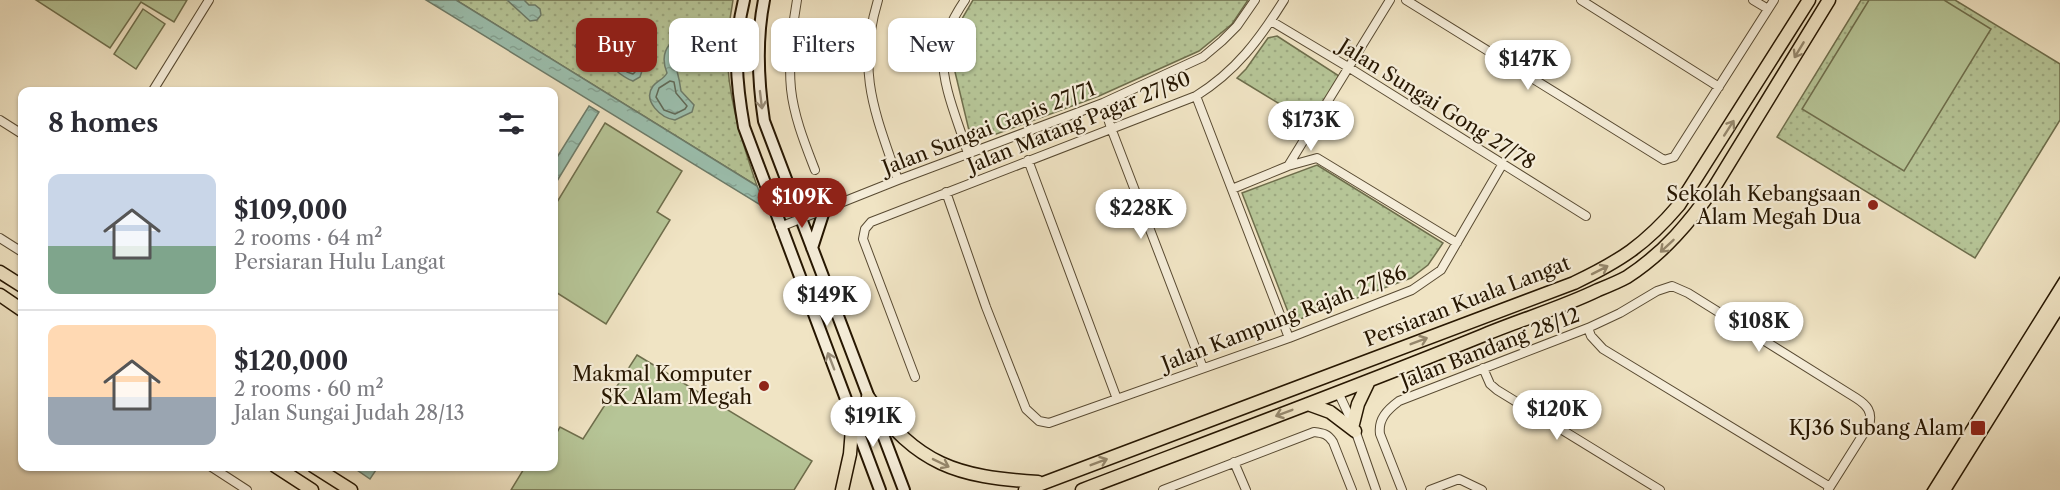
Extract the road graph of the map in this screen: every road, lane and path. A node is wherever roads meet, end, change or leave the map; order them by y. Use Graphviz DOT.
graph roads {
  1 [pos="209,0"];
  2 [pos="744,0"];
  3 [pos="764,0"];
  4 [pos="797,0"];
  5 [pos="878,0"];
  6 [pos="965,0"];
  7 [pos="1255,0"];
  8 [pos="1284,0"];
  9 [pos="1390,0"];
  10 [pos="1406,0"];
  11 [pos="1581,0"];
  12 [pos="1754,0"];
  13 [pos="1774,0"];
  14 [pos="1809,0"];
  15 [pos="1829,0"];
  16 [pos="1768,9"];
  17 [pos="1271,21"];
  18 [pos="1348,67"];
  19 [pos="155,87"];
  20 [pos="1719,87"];
  21 [pos="1196,96"];
  22 [pos="1103,103"];
  23 [pos="0,120"];
  24 [pos="1111,128"];
  25 [pos="18,131"];
  26 [pos="968,154"];
  27 [pos="1028,160"];
  28 [pos="1502,165"];
  29 [pos="1287,166"];
  30 [pos="815,170"];
  31 [pos="898,180"];
  32 [pos="788,189"];
  33 [pos="1232,189"];
  34 [pos="946,192"];
  35 [pos="833,205"];
  36 [pos="1586,216"];
  37 [pos="800,219"];
  38 [pos="780,227"];
  39 [pos="0,238"];
  40 [pos="1457,243"];
  41 [pos="812,248"];
  42 [pos="18,249"];
  43 [pos="0,273"];
  44 [pos="18,284"];
  45 [pos="0,295"];
  46 [pos="18,307"];
  47 [pos="1588,328"];
  48 [pos="1289,338"];
  49 [pos="1393,351"];
  50 [pos="1203,368"];
  51 [pos="1483,368"];
  52 [pos="915,377"];
  53 [pos="1369,381"];
  54 [pos="1280,392"];
  55 [pos="1338,392"];
  56 [pos="868,397"];
  57 [pos="1117,399"];
  58 [pos="1308,404"];
  59 [pos="853,416"];
  60 [pos="1354,428"];
  61 [pos="1234,462"];
  62 [pos="218,471"];
  63 [pos="283,471"];
  64 [pos="321,471"];
  65 [pos="1044,483"];
  66 [pos="1829,488"];
  67 [pos="247,490"];
  68 [pos="312,490"];
  69 [pos="351,490"];
  70 [pos="842,490"];
  71 [pos="880,490"];
  72 [pos="904,490"];
  73 [pos="1024,490"];
  74 [pos="1082,490"];
  75 [pos="1162,490"];
  76 [pos="1246,490"];
  77 [pos="1352,490"];
  78 [pos="1377,490"];
  79 [pos="1402,490"];
  80 [pos="1430,490"];
  81 [pos="1482,490"];
  82 [pos="1660,490"];
  1 -- 19 [label="street"];
  2 -- 38 [label="main road"];
  3 -- 32 [label="main road, one-way"];
  4 -- 30 [label="street"];
  5 -- 31 [label="street"];
  6 -- 26 [label="street"];
  7 -- 22 [label="street, Jalan Sungai Gapis 27/71"];
  8 -- 17 [label="street, Jalan Matang Pagar 27/80"];
  9 -- 18 [label="street"];
  10 -- 20 [label="street"];
  11 -- 20 [label="street"];
  12 -- 16 [label="street"];
  13 -- 16 [label="street"];
  49 -- 14 [label="main road, Persiaran Kuala Langat, one-way"];
  15 -- 53 [label="main road, Persiaran Kuala Langat, one-way"];
  16 -- 20 [label="street"];
  17 -- 18 [label="street, Jalan Sungai Gong 27/78"];
  17 -- 21 [label="street, Jalan Matang Pagar 27/80"];
  18 -- 28 [label="street, Jalan Sungai Gong 27/78"];
  18 -- 29 [label="street"];
  21 -- 24 [label="street, Jalan Matang Pagar 27/80"];
  21 -- 33 [label="street"];
  22 -- 24 [label="street"];
  22 -- 26 [label="street, Jalan Sungai Gapis 27/71"];
  23 -- 25 [label="street"];
  24 -- 27 [label="street, Jalan Matang Pagar 27/80"];
  24 -- 50 [label="street"];
  26 -- 31 [label="street, Jalan Sungai Gapis 27/71"];
  27 -- 34 [label="street, Jalan Matang Pagar 27/80"];
  27 -- 57 [label="street"];
  28 -- 36 [label="street, Jalan Sungai Gong 27/78"];
  28 -- 40 [label="street, Jalan Kampung Rajah 27/86"];
  29 -- 33 [label="street"];
  29 -- 40 [label="street"];
  31 -- 35 [label="street, Jalan Sungai Gapis 27/71"];
  32 -- 35 [label="main road"];
  32 -- 37 [label="main road"];
  33 -- 48 [label="street"];
  34 -- 52 [label="street, Jalan Matang Pagar 27/80"];
  34 -- 57 [label="street, Jalan Kampung Rajah 27/86"];
  35 -- 37 [label="street, Jalan Sungai Gapis 27/71"];
  35 -- 41 [label="main road"];
  37 -- 38 [label="street, Jalan Sungai Gapis 27/71"];
  37 -- 41 [label="main road"];
  59 -- 38 [label="main road, one-way"];
  39 -- 42 [label="street"];
  40 -- 48 [label="street, Jalan Kampung Rajah 27/86"];
  41 -- 56 [label="main road"];
  43 -- 44 [label="main road"];
  45 -- 46 [label="main road"];
  47 -- 51 [label="street, Jalan Bandang 28/12"];
  47 -- 66 [label="street"];
  47 -- 66 [label="street, Jalan Bandang 28/12"];
  48 -- 50 [label="street, Jalan Kampung Rajah 27/86"];
  49 -- 54 [label="main road, Persiaran Kuala Langat"];
  49 -- 55 [label="main road"];
  50 -- 57 [label="street, Jalan Kampung Rajah 27/86"];
  51 -- 79 [label="street, Jalan Bandang 28/12"];
  51 -- 82 [label="street"];
  53 -- 55 [label="main road, Persiaran Kuala Langat"];
  53 -- 60 [label="main road"];
  54 -- 55 [label="main road"];
  65 -- 54 [label="main road, Persiaran Kuala Langat, one-way"];
  55 -- 58 [label="main road, Persiaran Kuala Langat"];
  55 -- 60 [label="street"];
  56 -- 65 [label="main road, one-way"];
  56 -- 72 [label="main road"];
  58 -- 60 [label="main road"];
  58 -- 74 [label="main road, Persiaran Kuala Langat, one-way"];
  59 -- 70 [label="main road"];
  59 -- 71 [label="main road"];
  60 -- 78 [label="street"];
  61 -- 75 [label="street"];
  61 -- 76 [label="street"];
  61 -- 77 [label="street"];
  62 -- 67 [label="street"];
  63 -- 68 [label="main road"];
  64 -- 69 [label="main road"];
  65 -- 73 [label="main road, Persiaran Kuala Langat"];
  80 -- 81 [label="street"];
}
